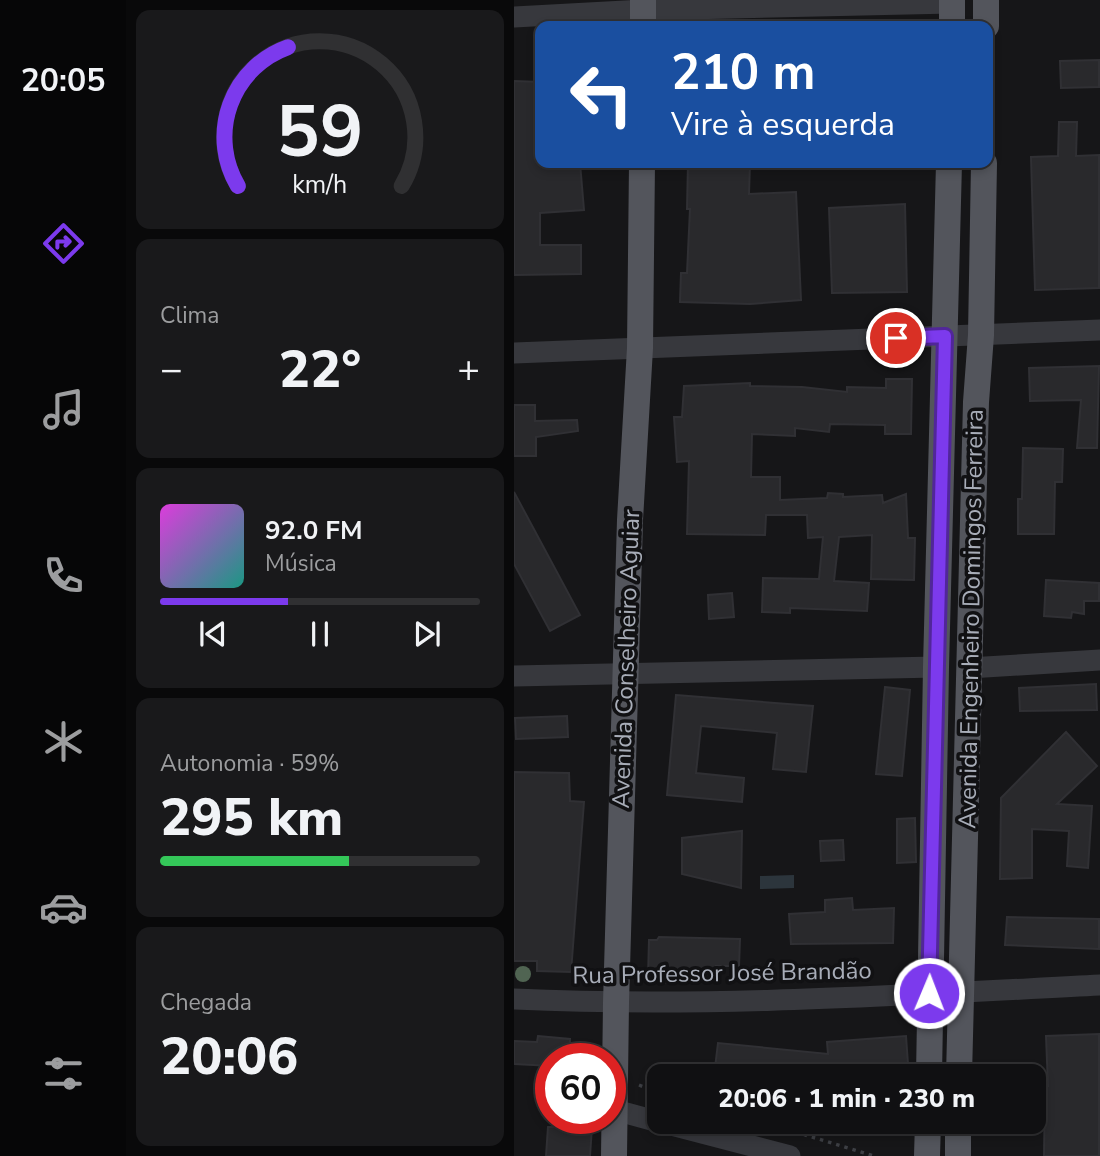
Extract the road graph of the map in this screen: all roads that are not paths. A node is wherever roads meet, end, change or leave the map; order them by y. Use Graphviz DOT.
graph roads {
  1 [pos="986,0"];
  2 [pos="952,10"];
  3 [pos="643,12"];
  4 [pos="514,17"];
  5 [pos="986,21"];
  6 [pos="642,168"];
  7 [pos="949,168"];
  8 [pos="984,168"];
  9 [pos="1100,330"];
  10 [pos="981,335"];
  11 [pos="945,336"];
  12 [pos="640,348"];
  13 [pos="514,353"];
  14 [pos="1100,660"];
  15 [pos="936,667"];
  16 [pos="969,668"];
  17 [pos="626,676"];
  18 [pos="514,677"];
  19 [pos="1100,985"];
  20 [pos="962,992"];
  21 [pos="929,993"];
  22 [pos="514,999"];
  23 [pos="616,1003"];
  24 [pos="616,1043"];
  25 [pos="929,1064"];
  26 [pos="959,1064"];
  27 [pos="626,1113"];
  28 [pos="647,1119"];
  29 [pos="614,1134"];
  30 [pos="706,1134"];
  31 [pos="928,1134"];
  32 [pos="958,1134"];
  33 [pos="614,1156"];
  34 [pos="790,1156"];
  35 [pos="927,1156"];
  36 [pos="958,1156"];
  1 -- 5 [label="main road"];
  2 -- 3 [label="street"];
  3 -- 4 [label="street"];
  6 -- 12 [label="main road, Avenida Conselheiro Aguiar"];
  7 -- 11 [label="main road, Avenida Engenheiro Domingos Ferreira"];
  8 -- 10 [label="main road, Avenida Engenheiro Domingos Ferreira"];
  9 -- 10 [label="street"];
  10 -- 11 [label="street"];
  10 -- 16 [label="main road, Avenida Engenheiro Domingos Ferreira"];
  11 -- 12 [label="street"];
  11 -- 15 [label="main road, Avenida Engenheiro Domingos Ferreira"];
  12 -- 13 [label="street"];
  12 -- 17 [label="main road, Avenida Conselheiro Aguiar"];
  14 -- 16 [label="street"];
  15 -- 17 [label="street"];
  15 -- 21 [label="main road, Avenida Engenheiro Domingos Ferreira"];
  16 -- 20 [label="main road, Avenida Engenheiro Domingos Ferreira"];
  17 -- 18 [label="street"];
  17 -- 23 [label="main road, Avenida Conselheiro Aguiar"];
  19 -- 20 [label="street, Rua Professor José Brandão"];
  20 -- 21 [label="street, Rua Professor José Brandão"];
  20 -- 26 [label="main road, Avenida Engenheiro Domingos Ferreira"];
  21 -- 23 [label="street, Rua Professor José Brandão"];
  21 -- 25 [label="main road, Avenida Engenheiro Domingos Ferreira"];
  22 -- 23 [label="street, Rua Professor José Brandão"];
  23 -- 24 [label="main road, Avenida Conselheiro Aguiar"];
  27 -- 28 [label="street"];
  29 -- 33 [label="main road, Avenida Conselheiro Aguiar"];
  30 -- 34 [label="street"];
  31 -- 35 [label="main road"];
  32 -- 36 [label="main road"];
}
